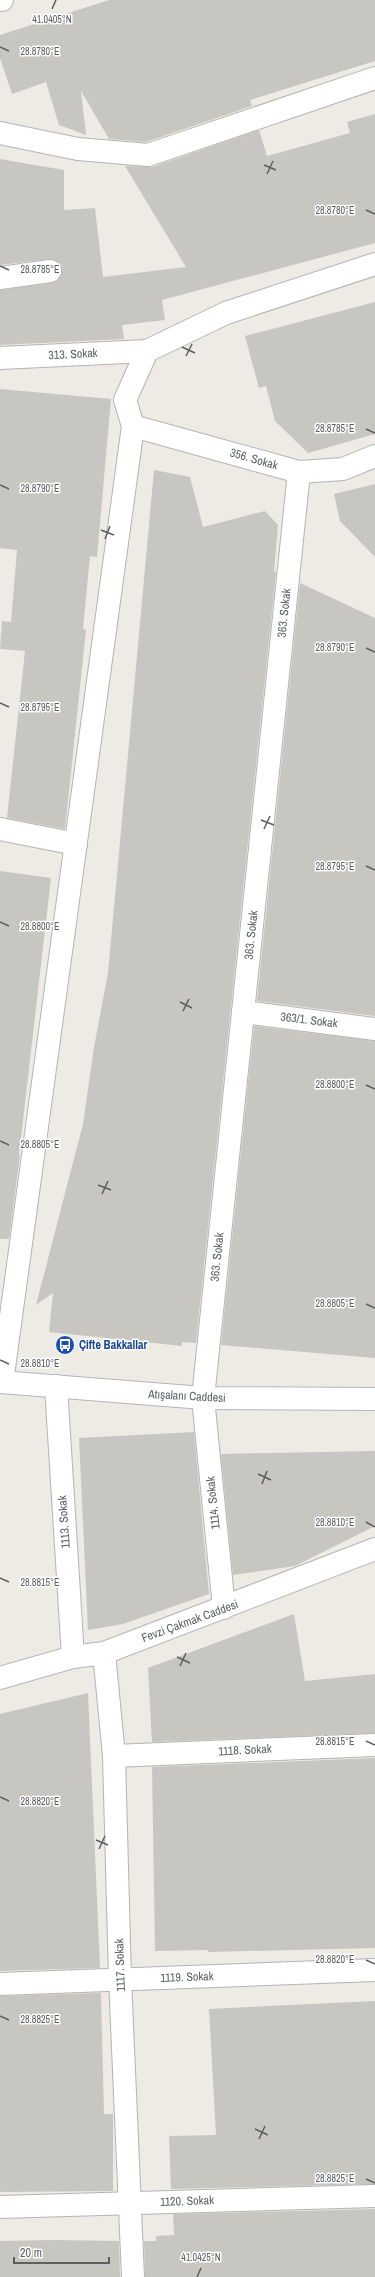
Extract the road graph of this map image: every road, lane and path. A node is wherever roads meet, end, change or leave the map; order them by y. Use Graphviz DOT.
graph roads {
  1 [pos="375,78"];
  2 [pos="0,133"];
  3 [pos="375,264"];
  4 [pos="50,271"];
  5 [pos="0,278"];
  6 [pos="147,350"];
  7 [pos="0,358"];
  8 [pos="133,426"];
  9 [pos="375,456"];
  10 [pos="299,472"];
  11 [pos="0,829"];
  12 [pos="76,844"];
  13 [pos="243,1012"];
  14 [pos="375,1029"];
  15 [pos="1,1382"];
  16 [pos="56,1386"];
  17 [pos="203,1398"];
  18 [pos="375,1399"];
  19 [pos="375,1549"];
  20 [pos="224,1608"];
  21 [pos="104,1652"];
  22 [pos="73,1658"];
  23 [pos="0,1678"];
  24 [pos="375,1744"];
  25 [pos="114,1756"];
  26 [pos="375,1970"];
  27 [pos="120,1979"];
  28 [pos="0,1984"];
  29 [pos="375,2196"];
  30 [pos="130,2203"];
  31 [pos="0,2207"];
  32 [pos="133,2277"];
  1 -- 2 [label="street"];
  3 -- 6 [label="street"];
  4 -- 5 [label="street"];
  6 -- 7 [label="street, 313. Sokak"];
  6 -- 8 [label="street"];
  8 -- 10 [label="street, 356. Sokak"];
  8 -- 12 [label="street"];
  9 -- 10 [label="street, 356. Sokak"];
  10 -- 13 [label="street, 363. Sokak"];
  11 -- 12 [label="street"];
  12 -- 15 [label="street"];
  13 -- 14 [label="street, 363/1. Sokak"];
  13 -- 17 [label="street, 363. Sokak"];
  15 -- 16 [label="street, Atışalanı Caddesi"];
  16 -- 17 [label="street, Atışalanı Caddesi"];
  16 -- 22 [label="street, 1113. Sokak"];
  17 -- 18 [label="street, Atışalanı Caddesi"];
  17 -- 20 [label="street, 1114. Sokak"];
  19 -- 20 [label="street, Fevzi Çakmak Caddesi"];
  20 -- 21 [label="street, Fevzi Çakmak Caddesi"];
  21 -- 22 [label="street, Fevzi Çakmak Caddesi"];
  21 -- 25 [label="street, 1117. Sokak"];
  22 -- 23 [label="street, Fevzi Çakmak Caddesi"];
  24 -- 25 [label="street, 1118. Sokak"];
  25 -- 27 [label="street, 1117. Sokak"];
  26 -- 27 [label="street, 1119. Sokak"];
  27 -- 28 [label="street, 1119. Sokak"];
  27 -- 30 [label="street, 1117. Sokak"];
  29 -- 30 [label="street, 1120. Sokak"];
  30 -- 31 [label="street, 1120. Sokak"];
  30 -- 32 [label="street, 1117. Sokak"];
}
